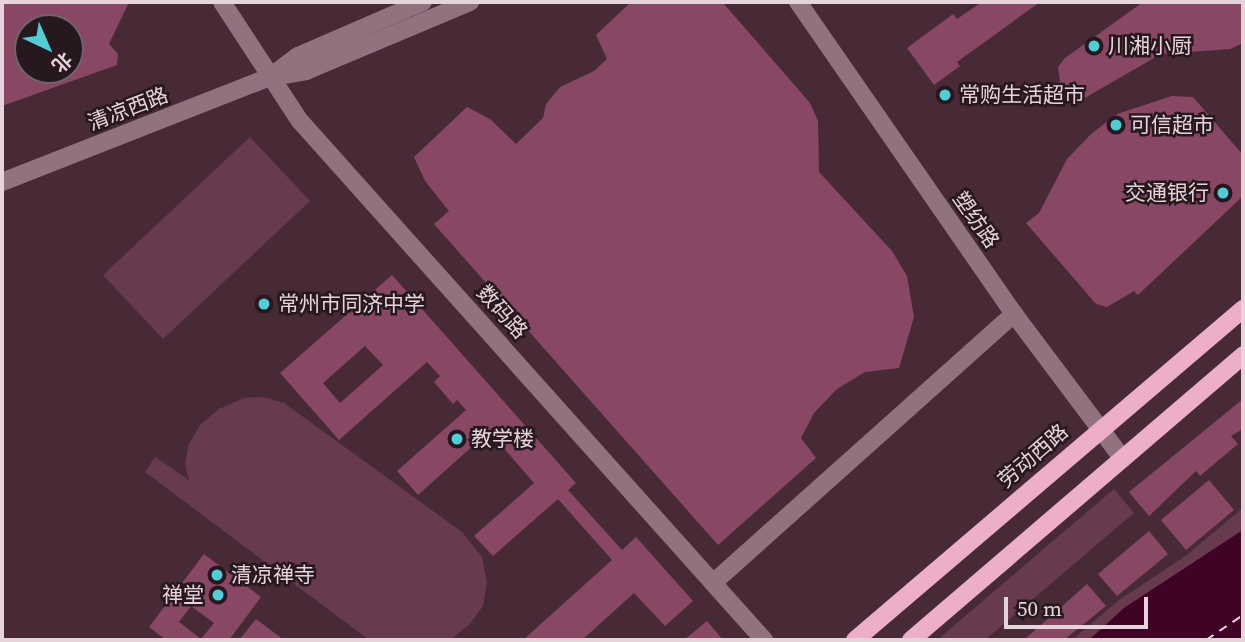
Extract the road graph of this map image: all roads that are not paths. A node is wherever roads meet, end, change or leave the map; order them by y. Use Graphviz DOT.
graph roads {
  1 [pos="222,2"];
  2 [pos="423,2"];
  3 [pos="470,2"];
  4 [pos="797,2"];
  5 [pos="270,77"];
  6 [pos="2,182"];
  7 [pos="1243,309"];
  8 [pos="1014,314"];
  9 [pos="1243,355"];
  10 [pos="1098,429"];
  11 [pos="1124,459"];
  12 [pos="713,583"];
  13 [pos="764,640"];
  14 [pos="855,640"];
  15 [pos="911,640"];
  1 -- 5 [label="street, 数码路"];
  2 -- 5 [label="street, 清凉西路"];
  3 -- 5 [label="street, 清凉西路"];
  4 -- 8 [label="street, 塑纺路"];
  5 -- 6 [label="street, 清凉西路"];
  5 -- 12 [label="street, 数码路"];
  7 -- 10 [label="main road, 劳动西路"];
  8 -- 10 [label="street, 塑纺路"];
  8 -- 12 [label="street"];
  9 -- 11 [label="main road"];
  10 -- 11 [label="street, 塑纺路"];
  10 -- 14 [label="main road, 劳动西路"];
  11 -- 15 [label="main road"];
  12 -- 13 [label="street, 数码路"];
}
